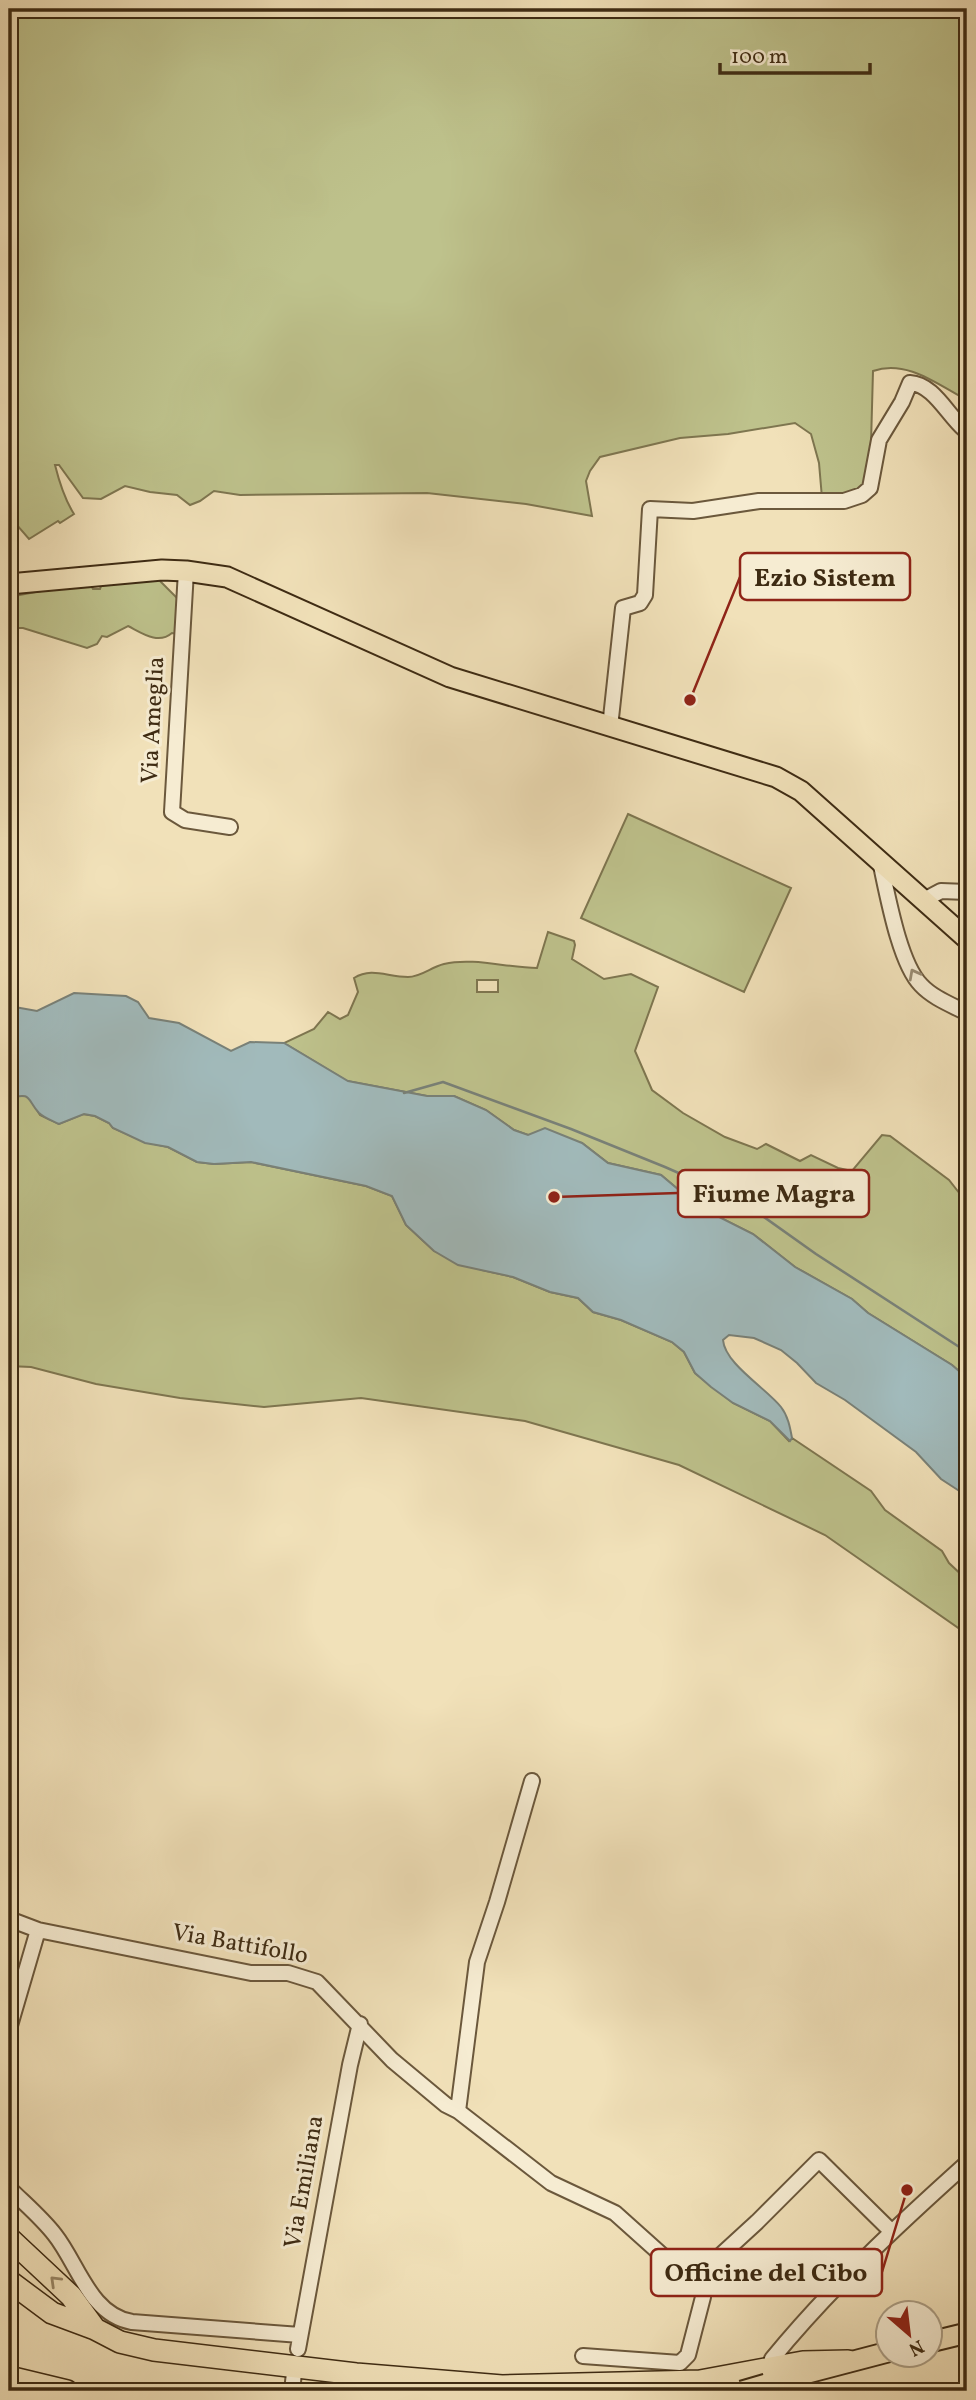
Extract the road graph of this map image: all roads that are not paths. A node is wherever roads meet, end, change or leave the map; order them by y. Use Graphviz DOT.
graph roads {
  1 [pos="964,429"];
  2 [pos="186,571"];
  3 [pos="9,584"];
  4 [pos="610,727"];
  5 [pos="229,827"];
  6 [pos="880,861"];
  7 [pos="967,892"];
  8 [pos="924,900"];
  9 [pos="967,939"];
  10 [pos="967,1013"];
  11 [pos="531,1781"];
  12 [pos="9,1919"];
  13 [pos="38,1930"];
  14 [pos="360,2024"];
  15 [pos="9,2029"];
  16 [pos="458,2111"];
  17 [pos="967,2163"];
  18 [pos="9,2189"];
  19 [pos="891,2231"];
  20 [pos="9,2238"];
  21 [pos="690,2268"];
  22 [pos="9,2281"];
  23 [pos="95,2329"];
  24 [pos="967,2333"];
  25 [pos="944,2339"];
  26 [pos="874,2355"];
  27 [pos="583,2356"];
  28 [pos="772,2360"];
  29 [pos="848,2361"];
  30 [pos="294,2373"];
  31 [pos="356,2374"];
  32 [pos="9,2377"];
  33 [pos="502,2386"];
  34 [pos="67,2391"];
  35 [pos="292,2391"];
  36 [pos="392,2391"];
  37 [pos="530,2391"];
  38 [pos="742,2391"];
  1 -- 4 [label="street"];
  2 -- 3 [label="main road"];
  2 -- 4 [label="main road"];
  2 -- 5 [label="street, Via Ameglia"];
  4 -- 6 [label="main road"];
  6 -- 8 [label="main road"];
  10 -- 6 [label="street, one-way"];
  7 -- 8 [label="street"];
  8 -- 9 [label="main road"];
  11 -- 16 [label="street"];
  12 -- 13 [label="street, Via Battifollo"];
  13 -- 14 [label="street, Via Battifollo"];
  13 -- 15 [label="street"];
  14 -- 16 [label="street, Via Battifollo"];
  14 -- 18 [label="street, Via Emiliana"];
  16 -- 21 [label="street, Via Battifollo"];
  17 -- 19 [label="street"];
  19 -- 21 [label="street"];
  19 -- 28 [label="street"];
  23 -- 20 [label="highway, one-way"];
  21 -- 27 [label="street"];
  22 -- 23 [label="highway"];
  23 -- 31 [label="highway"];
  24 -- 25 [label="main road"];
  26 -- 29 [label="main road"];
  29 -- 33 [label="highway"];
  29 -- 38 [label="main road, bridge"];
  30 -- 35 [label="street"];
  31 -- 33 [label="highway"];
  31 -- 36 [label="highway"];
  32 -- 34 [label="highway"];
  33 -- 37 [label="main road"];
}
